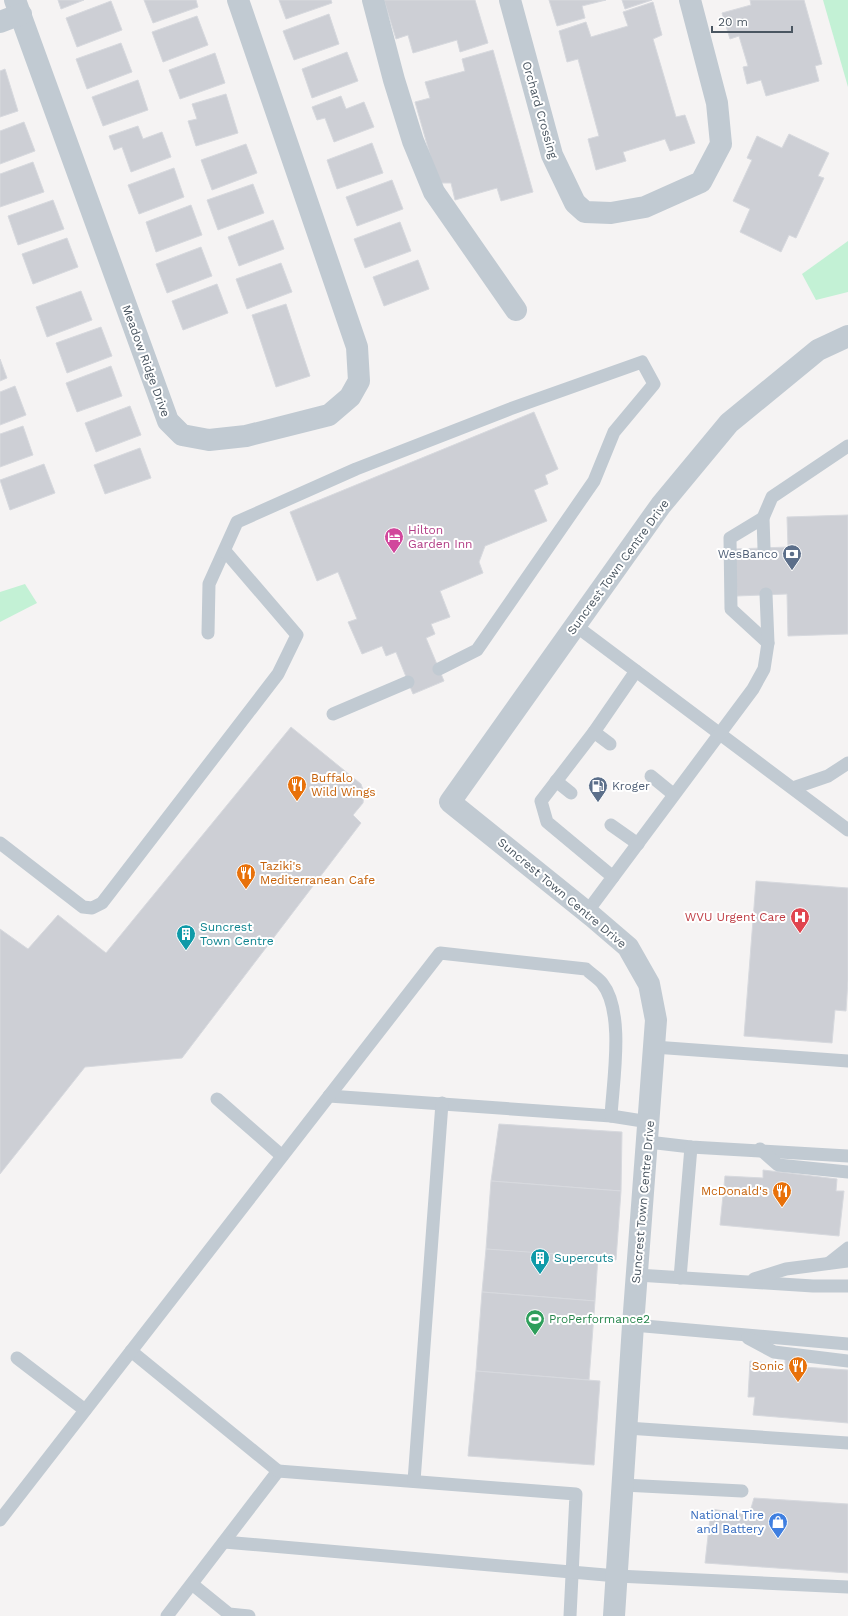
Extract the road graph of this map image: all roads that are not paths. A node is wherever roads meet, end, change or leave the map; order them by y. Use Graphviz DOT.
graph roads {
  1 [pos="238,0"];
  2 [pos="373,0"];
  3 [pos="510,0"];
  4 [pos="690,0"];
  5 [pos="18,7"];
  6 [pos="0,22"];
  7 [pos="516,310"];
  8 [pos="848,336"];
  9 [pos="848,446"];
  10 [pos="763,518"];
  11 [pos="764,548"];
  12 [pos="225,550"];
  13 [pos="766,594"];
  14 [pos="576,626"];
  15 [pos="208,633"];
  16 [pos="768,643"];
  17 [pos="439,669"];
  18 [pos="636,671"];
  19 [pos="408,682"];
  20 [pos="333,714"];
  21 [pos="594,732"];
  22 [pos="720,733"];
  23 [pos="610,744"];
  24 [pos="848,763"];
  25 [pos="651,776"];
  26 [pos="556,781"];
  27 [pos="793,788"];
  28 [pos="571,793"];
  29 [pos="673,794"];
  30 [pos="611,825"];
  31 [pos="848,830"];
  32 [pos="0,842"];
  33 [pos="638,844"];
  34 [pos="613,877"];
  35 [pos="587,912"];
  36 [pos="654,1047"];
  37 [pos="848,1061"];
  38 [pos="329,1096"];
  39 [pos="216,1099"];
  40 [pos="442,1103"];
  41 [pos="611,1116"];
  42 [pos="649,1132"];
  43 [pos="691,1147"];
  44 [pos="760,1149"];
  45 [pos="282,1156"];
  46 [pos="848,1156"];
  47 [pos="848,1172"];
  48 [pos="848,1248"];
  49 [pos="848,1261"];
  50 [pos="826,1265"];
  51 [pos="637,1275"];
  52 [pos="680,1278"];
  53 [pos="744,1281"];
  54 [pos="848,1286"];
  55 [pos="633,1325"];
  56 [pos="742,1335"];
  57 [pos="848,1344"];
  58 [pos="131,1351"];
  59 [pos="17,1358"];
  60 [pos="848,1361"];
  61 [pos="85,1410"];
  62 [pos="627,1428"];
  63 [pos="848,1443"];
  64 [pos="278,1471"];
  65 [pos="414,1481"];
  66 [pos="623,1485"];
  67 [pos="742,1491"];
  68 [pos="0,1520"];
  69 [pos="224,1542"];
  70 [pos="572,1572"];
  71 [pos="617,1576"];
  72 [pos="192,1584"];
  73 [pos="848,1587"];
  74 [pos="167,1616"];
  75 [pos="249,1616"];
  76 [pos="570,1616"];
  77 [pos="614,1616"];
  1 -- 5 [label="street, Meadow Ridge Drive"];
  2 -- 7 [label="street"];
  3 -- 4 [label="street, Orchard Crossing"];
  5 -- 6 [label="street, Meadow Ridge Drive"];
  8 -- 14 [label="street, Suncrest Town Centre Drive"];
  9 -- 10 [label="lane"];
  10 -- 11 [label="lane"];
  10 -- 16 [label="lane"];
  12 -- 15 [label="lane"];
  12 -- 17 [label="lane"];
  12 -- 32 [label="lane"];
  13 -- 16 [label="lane"];
  14 -- 18 [label="lane"];
  14 -- 35 [label="street, Suncrest Town Centre Drive"];
  16 -- 22 [label="lane"];
  18 -- 21 [label="lane"];
  18 -- 22 [label="lane"];
  19 -- 20 [label="lane"];
  21 -- 23 [label="lane"];
  21 -- 26 [label="lane"];
  22 -- 27 [label="lane"];
  22 -- 29 [label="lane"];
  24 -- 27 [label="lane"];
  25 -- 29 [label="lane"];
  26 -- 28 [label="lane"];
  26 -- 34 [label="lane"];
  27 -- 31 [label="lane"];
  29 -- 33 [label="lane"];
  30 -- 33 [label="lane"];
  33 -- 34 [label="lane"];
  34 -- 35 [label="lane"];
  35 -- 36 [label="street, Suncrest Town Centre Drive"];
  36 -- 37 [label="lane"];
  36 -- 42 [label="street, Suncrest Town Centre Drive"];
  38 -- 40 [label="lane"];
  38 -- 41 [label="lane"];
  38 -- 45 [label="lane"];
  39 -- 45 [label="lane"];
  40 -- 41 [label="lane"];
  40 -- 65 [label="lane"];
  41 -- 42 [label="lane"];
  42 -- 43 [label="lane"];
  42 -- 51 [label="street, Suncrest Town Centre Drive"];
  43 -- 44 [label="lane"];
  43 -- 52 [label="lane"];
  44 -- 46 [label="lane"];
  44 -- 47 [label="lane"];
  45 -- 58 [label="lane"];
  48 -- 50 [label="lane"];
  49 -- 50 [label="lane"];
  50 -- 53 [label="lane"];
  51 -- 52 [label="lane"];
  51 -- 55 [label="street, Suncrest Town Centre Drive"];
  52 -- 53 [label="lane"];
  53 -- 54 [label="lane"];
  55 -- 56 [label="lane"];
  55 -- 62 [label="street, Suncrest Town Centre Drive"];
  56 -- 57 [label="lane"];
  56 -- 60 [label="lane"];
  58 -- 61 [label="lane"];
  58 -- 64 [label="lane"];
  59 -- 61 [label="lane"];
  61 -- 68 [label="lane"];
  62 -- 63 [label="lane"];
  62 -- 66 [label="street, Suncrest Town Centre Drive"];
  64 -- 65 [label="lane"];
  64 -- 69 [label="lane"];
  65 -- 70 [label="lane"];
  66 -- 67 [label="lane"];
  66 -- 71 [label="street, Suncrest Town Centre Drive"];
  69 -- 70 [label="lane"];
  69 -- 72 [label="lane"];
  70 -- 71 [label="lane"];
  70 -- 76 [label="lane"];
  71 -- 73 [label="lane"];
  71 -- 77 [label="street, Suncrest Town Centre Drive"];
  72 -- 74 [label="lane"];
  72 -- 75 [label="lane"];
}
